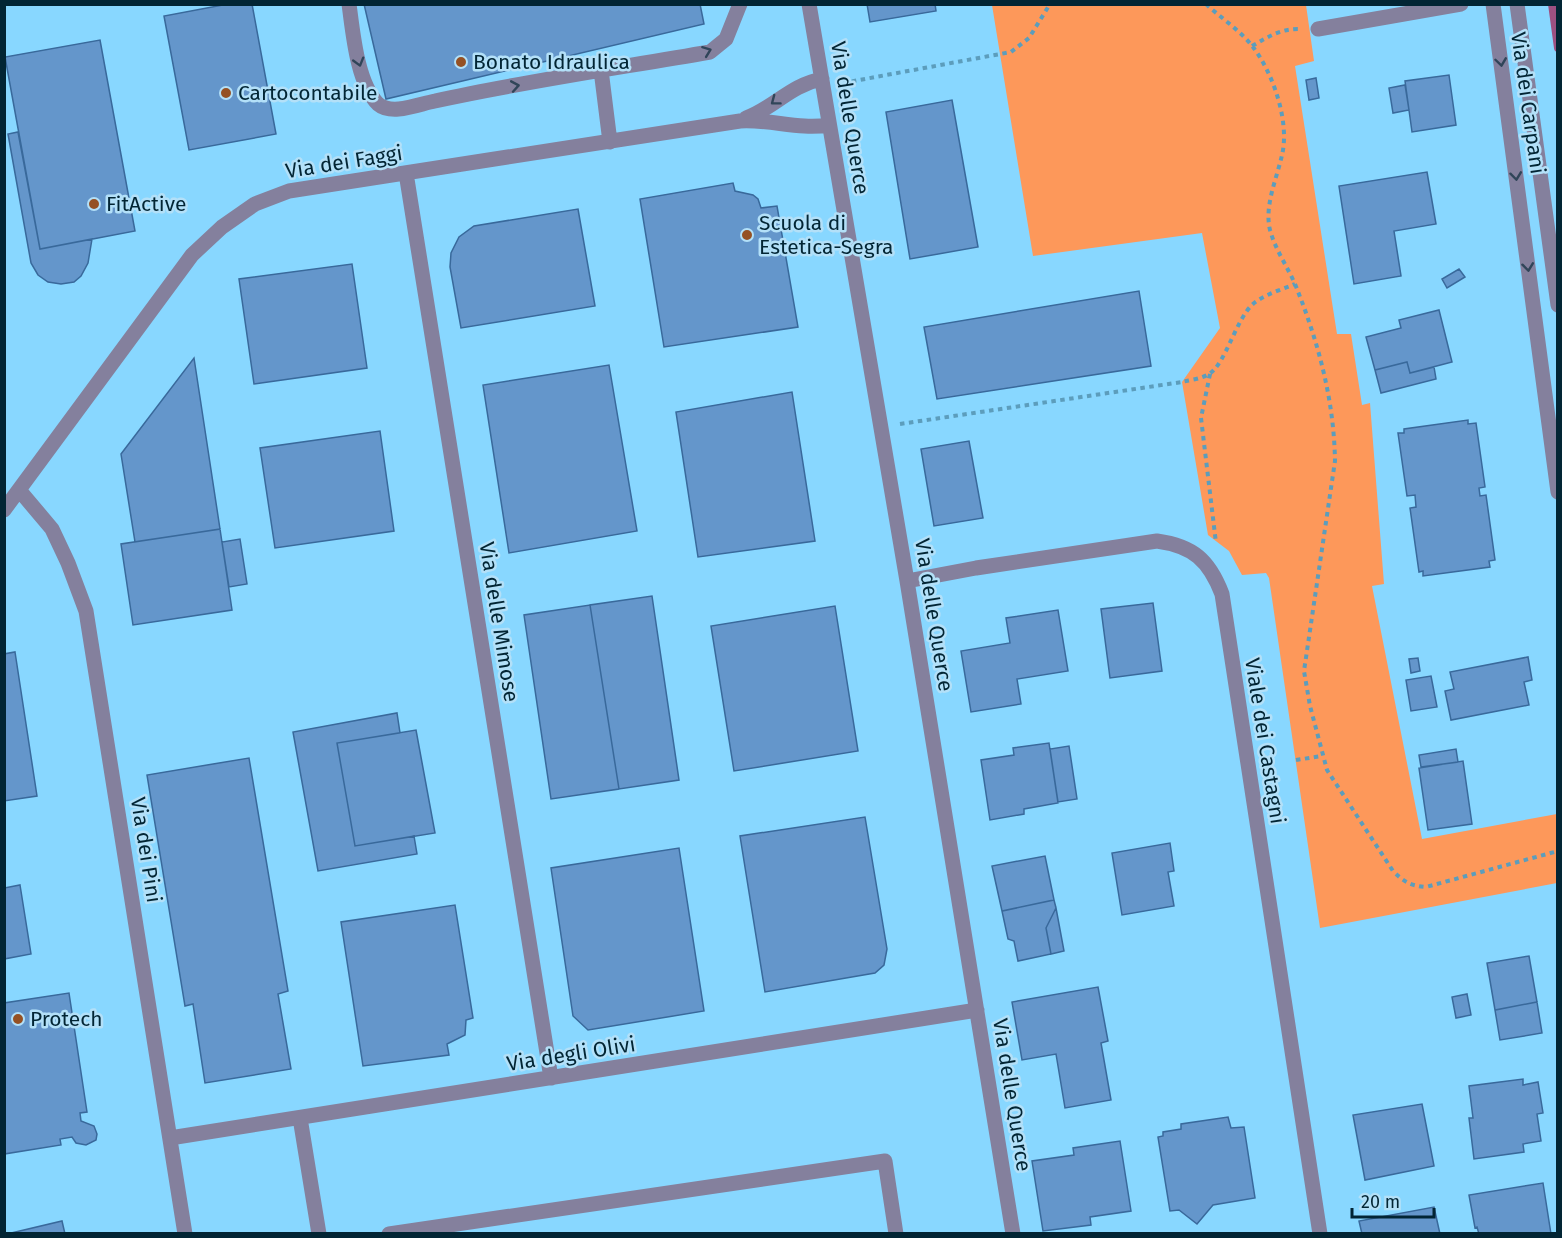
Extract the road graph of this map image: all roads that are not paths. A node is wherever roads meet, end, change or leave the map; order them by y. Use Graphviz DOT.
graph roads {
  1 [pos="348,4"];
  2 [pos="740,4"];
  3 [pos="809,4"];
  4 [pos="1461,4"];
  5 [pos="1493,4"];
  6 [pos="1517,4"];
  7 [pos="1318,29"];
  8 [pos="601,70"];
  9 [pos="822,79"];
  10 [pos="728,123"];
  11 [pos="829,125"];
  12 [pos="610,142"];
  13 [pos="406,173"];
  14 [pos="1557,305"];
  15 [pos="20,491"];
  16 [pos="1557,492"];
  17 [pos="4,510"];
  18 [pos="907,580"];
  19 [pos="977,1010"];
  20 [pos="551,1078"];
  21 [pos="300,1118"];
  22 [pos="170,1138"];
  23 [pos="185,1233"];
  24 [pos="319,1233"];
  25 [pos="389,1233"];
  26 [pos="896,1233"];
  27 [pos="1013,1233"];
  28 [pos="1320,1233"];
  1 -- 8 [label="street, one-way"];
  8 -- 2 [label="street, one-way"];
  3 -- 9 [label="street, Via delle Querce"];
  4 -- 7 [label="street"];
  5 -- 16 [label="street, Via dei Carpani, one-way"];
  6 -- 14 [label="street, Via dei Carpani"];
  8 -- 12 [label="street"];
  9 -- 10 [label="street, Via dei Faggi, one-way"];
  9 -- 11 [label="street, Via delle Querce"];
  10 -- 11 [label="street, Via dei Faggi"];
  10 -- 12 [label="street, Via dei Faggi"];
  11 -- 18 [label="street, Via delle Querce"];
  12 -- 13 [label="street, Via dei Faggi"];
  13 -- 15 [label="street, Via dei Faggi"];
  13 -- 20 [label="street, Via delle Mimose"];
  15 -- 17 [label="street, Via dei Faggi"];
  15 -- 22 [label="street, Via dei Pini"];
  18 -- 19 [label="street, Via delle Querce"];
  18 -- 28 [label="street, Viale dei Castagni"];
  19 -- 20 [label="street, Via degli Olivi"];
  19 -- 27 [label="street, Via delle Querce"];
  20 -- 21 [label="street, Via degli Olivi"];
  21 -- 22 [label="street, Via degli Olivi"];
  21 -- 24 [label="street"];
  22 -- 23 [label="street, Via dei Pini"];
  25 -- 26 [label="street"];
}
